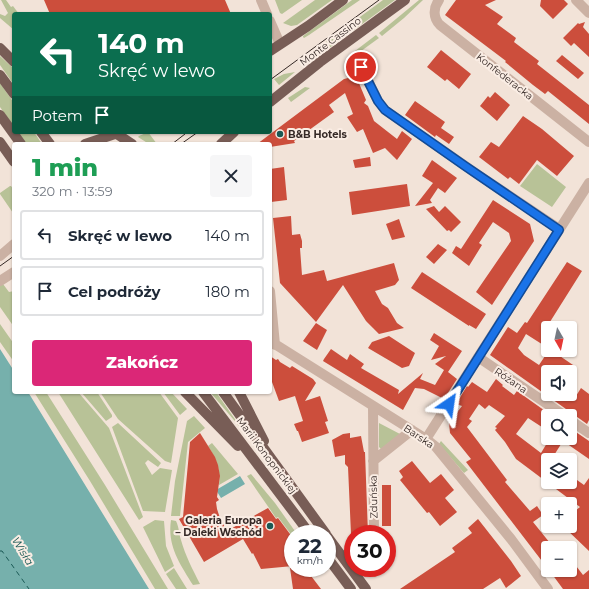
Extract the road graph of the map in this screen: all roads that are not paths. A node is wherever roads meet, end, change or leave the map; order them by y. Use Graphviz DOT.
graph roads {
  1 [pos="261,0"];
  2 [pos="343,0"];
  3 [pos="405,0"];
  4 [pos="576,0"];
  5 [pos="437,2"];
  6 [pos="266,12"];
  7 [pos="589,13"];
  8 [pos="272,26"];
  9 [pos="280,44"];
  10 [pos="0,48"];
  11 [pos="272,50"];
  12 [pos="12,60"];
  13 [pos="361,67"];
  14 [pos="0,75"];
  15 [pos="12,91"];
  16 [pos="272,100"];
  17 [pos="0,114"];
  18 [pos="12,131"];
  19 [pos="112,134"];
  20 [pos="120,134"];
  21 [pos="232,134"];
  22 [pos="0,142"];
  23 [pos="90,142"];
  24 [pos="130,142"];
  25 [pos="223,142"];
  26 [pos="589,142"];
  27 [pos="12,159"];
  28 [pos="589,183"];
  29 [pos="559,230"];
  30 [pos="12,246"];
  31 [pos="0,256"];
  32 [pos="12,273"];
  33 [pos="0,281"];
  34 [pos="272,326"];
  35 [pos="273,343"];
  36 [pos="478,357"];
  37 [pos="187,394"];
  38 [pos="205,394"];
  39 [pos="224,394"];
  40 [pos="240,394"];
  41 [pos="373,407"];
  42 [pos="555,409"];
  43 [pos="577,425"];
  44 [pos="412,430"];
  45 [pos="589,433"];
  46 [pos="426,439"];
  47 [pos="373,461"];
  48 [pos="275,464"];
  49 [pos="263,471"];
  50 [pos="303,525"];
  51 [pos="319,525"];
  52 [pos="374,525"];
  53 [pos="336,548"];
  54 [pos="336,569"];
  55 [pos="351,589"];
  56 [pos="366,589"];
  57 [pos="548,589"];
  1 -- 6 [label="street"];
  2 -- 9 [label="main road"];
  3 -- 16 [label="main road, Monte Cassino"];
  4 -- 7 [label="street"];
  5 -- 26 [label="street, Konfederacka"];
  8 -- 9 [label="street"];
  9 -- 11 [label="main road"];
  10 -- 12 [label="main road"];
  13 -- 29 [label="street"];
  14 -- 15 [label="main road"];
  17 -- 18 [label="main road"];
  19 -- 23 [label="main road"];
  20 -- 24 [label="main road"];
  21 -- 25 [label="main road"];
  22 -- 27 [label="main road"];
  28 -- 29 [label="street"];
  29 -- 36 [label="street"];
  30 -- 31 [label="street"];
  32 -- 33 [label="street"];
  34 -- 35 [label="street"];
  35 -- 41 [label="street, Barska"];
  36 -- 42 [label="street, Różana"];
  36 -- 46 [label="street"];
  37 -- 49 [label="main road"];
  38 -- 49 [label="main road, Marii Konopnickiej"];
  39 -- 48 [label="main road, Marii Konopnickiej"];
  40 -- 48 [label="main road"];
  41 -- 44 [label="street, Barska"];
  41 -- 47 [label="street, Zduńska"];
  43 -- 45 [label="street"];
  44 -- 46 [label="street, Barska"];
  44 -- 47 [label="street, Zduńska"];
  46 -- 57 [label="street, Barska"];
  47 -- 52 [label="street, Zduńska"];
  48 -- 51 [label="main road, Marii Konopnickiej"];
  49 -- 50 [label="main road, Marii Konopnickiej"];
  53 -- 56 [label="main road, Marii Konopnickiej"];
  54 -- 55 [label="main road"];
}
